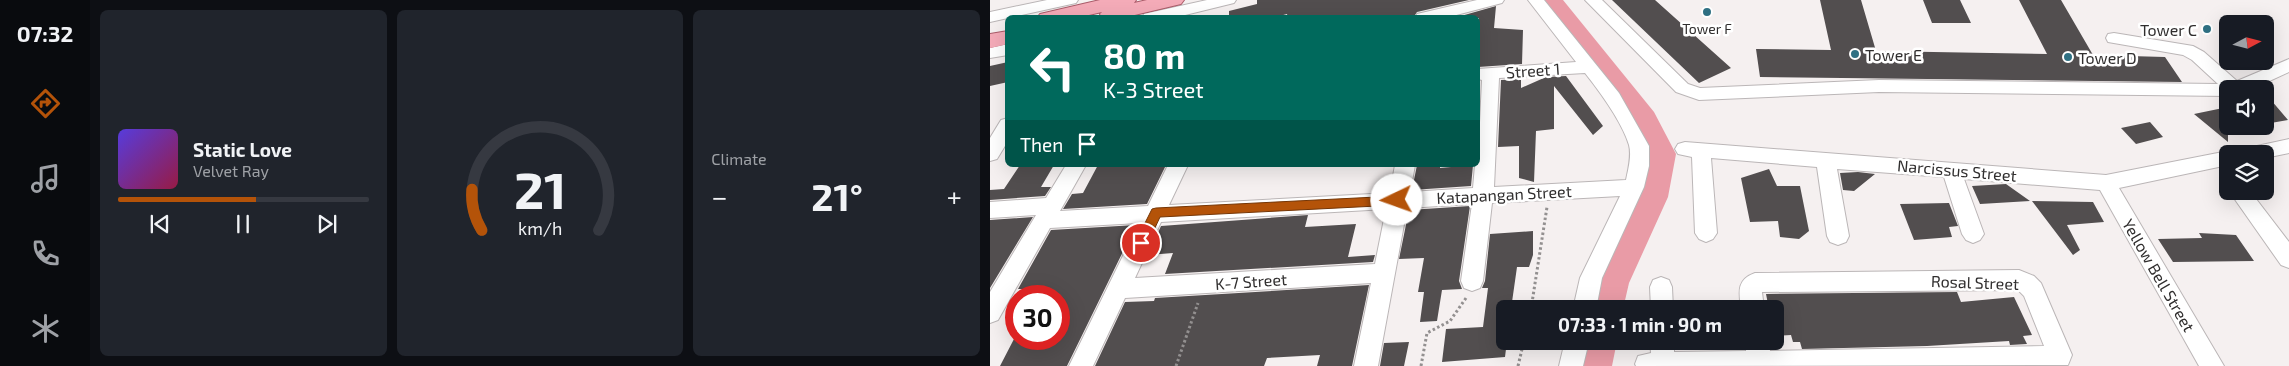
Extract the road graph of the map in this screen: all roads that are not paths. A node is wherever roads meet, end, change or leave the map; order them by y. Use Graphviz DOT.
graph roads {
  1 [pos="1070,0"];
  2 [pos="1174,0"];
  3 [pos="1228,0"];
  4 [pos="1426,0"];
  5 [pos="1496,0"];
  6 [pos="1536,0"];
  7 [pos="1593,0"];
  8 [pos="1023,5"];
  9 [pos="1049,7"];
  10 [pos="1128,7"];
  11 [pos="1105,15"];
  12 [pos="1163,15"];
  13 [pos="1430,15"];
  14 [pos="1438,15"];
  15 [pos="990,17"];
  16 [pos="1005,27"];
  17 [pos="990,30"];
  18 [pos="1005,38"];
  19 [pos="2114,38"];
  20 [pos="990,41"];
  21 [pos="1005,50"];
  22 [pos="990,53"];
  23 [pos="2289,65"];
  24 [pos="1588,67"];
  25 [pos="1484,74"];
  26 [pos="2225,80"];
  27 [pos="2255,80"];
  28 [pos="2219,90"];
  29 [pos="1005,121"];
  30 [pos="990,124"];
  31 [pos="1005,130"];
  32 [pos="2289,146"];
  33 [pos="2274,149"];
  34 [pos="990,154"];
  35 [pos="1826,160"];
  36 [pos="2219,166"];
  37 [pos="1075,167"];
  38 [pos="1177,167"];
  39 [pos="1405,167"];
  40 [pos="1951,169"];
  41 [pos="2106,183"];
  42 [pos="1634,187"];
  43 [pos="1483,195"];
  44 [pos="1397,200"];
  45 [pos="2246,200"];
  46 [pos="990,210"];
  47 [pos="1048,213"];
  48 [pos="1156,213"];
  49 [pos="1706,233"];
  50 [pos="1973,234"];
  51 [pos="1838,236"];
  52 [pos="2289,259"];
  53 [pos="1382,273"];
  54 [pos="1472,281"];
  55 [pos="1119,289"];
  56 [pos="1586,300"];
  57 [pos="1751,300"];
  58 [pos="990,313"];
  59 [pos="1575,350"];
  60 [pos="1758,352"];
  61 [pos="1657,356"];
  62 [pos="1885,363"];
  63 [pos="1081,366"];
  64 [pos="1366,366"];
  65 [pos="1571,366"];
  66 [pos="2212,366"];
  1 -- 9 [label="street"];
  2 -- 10 [label="main road"];
  3 -- 12 [label="street"];
  4 -- 13 [label="street"];
  5 -- 14 [label="street"];
  6 -- 24 [label="street"];
  7 -- 28 [label="street"];
  8 -- 9 [label="street"];
  8 -- 15 [label="street"];
  9 -- 10 [label="main road"];
  10 -- 11 [label="main road"];
  16 -- 17 [label="main road"];
  18 -- 20 [label="main road"];
  19 -- 26 [label="street"];
  21 -- 22 [label="street"];
  23 -- 27 [label="street"];
  24 -- 25 [label="street, Street 1"];
  24 -- 42 [label="street"];
  25 -- 43 [label="street"];
  29 -- 30 [label="street"];
  31 -- 34 [label="street"];
  32 -- 33 [label="street"];
  35 -- 40 [label="street, Narcissus Street"];
  35 -- 49 [label="street, Narcissus Street"];
  35 -- 51 [label="street"];
  36 -- 41 [label="street, Narcissus Street"];
  37 -- 47 [label="street"];
  38 -- 48 [label="street"];
  39 -- 44 [label="street"];
  40 -- 41 [label="street, Narcissus Street"];
  40 -- 50 [label="street"];
  41 -- 66 [label="street, Yellow Bell Street"];
  42 -- 43 [label="street, Katapangan Street"];
  42 -- 56 [label="street"];
  43 -- 44 [label="street, Katapangan Street"];
  43 -- 54 [label="street"];
  44 -- 48 [label="street, Katapangan Street"];
  44 -- 53 [label="street"];
  45 -- 52 [label="street"];
  46 -- 47 [label="street, Katapangan Street"];
  47 -- 48 [label="street, Katapangan Street"];
  47 -- 58 [label="street"];
  48 -- 55 [label="street"];
  53 -- 55 [label="street, K-7 Street"];
  53 -- 64 [label="street"];
  55 -- 63 [label="street"];
  57 -- 62 [label="street, Rosal Street"];
  59 -- 65 [label="street"];
  60 -- 61 [label="street, Rosal Street"];
  60 -- 62 [label="street, Rosal Street"];
}
